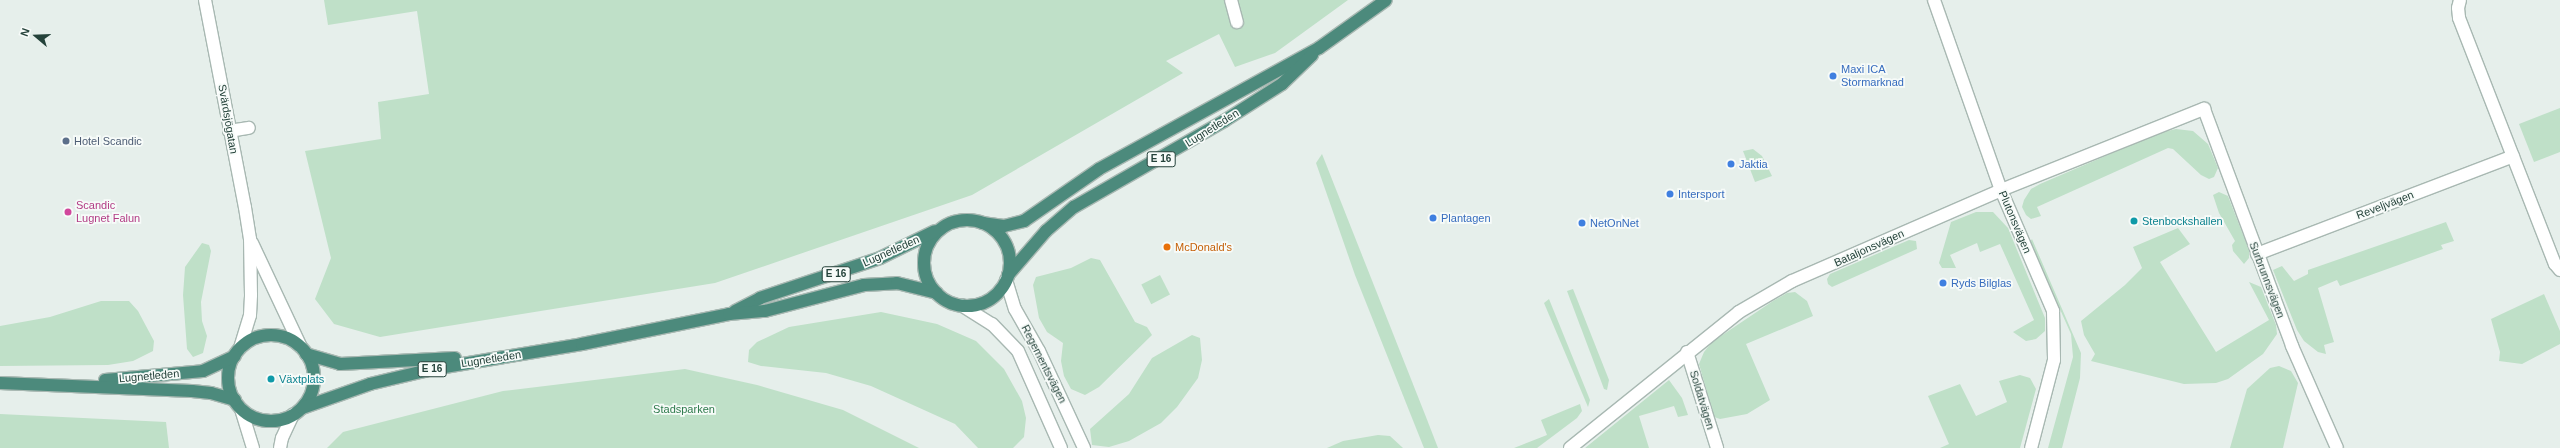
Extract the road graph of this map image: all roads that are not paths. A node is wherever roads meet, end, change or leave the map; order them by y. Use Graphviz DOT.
graph roads {
  1 [pos="205,0"];
  2 [pos="1231,0"];
  3 [pos="1386,0"];
  4 [pos="1934,0"];
  5 [pos="2460,0"];
  6 [pos="1237,22"];
  7 [pos="1319,48"];
  8 [pos="2204,109"];
  9 [pos="249,128"];
  10 [pos="230,132"];
  11 [pos="2513,156"];
  12 [pos="2001,190"];
  13 [pos="982,223"];
  14 [pos="941,229"];
  15 [pos="250,239"];
  16 [pos="2257,254"];
  17 [pos="2560,270"];
  18 [pos="1007,278"];
  19 [pos="937,293"];
  20 [pos="961,305"];
  21 [pos="729,314"];
  22 [pos="565,347"];
  23 [pos="304,350"];
  24 [pos="237,352"];
  25 [pos="1687,352"];
  26 [pos="0,383"];
  27 [pos="60,384"];
  28 [pos="238,405"];
  29 [pos="298,411"];
  30 [pos="253,448"];
  31 [pos="280,448"];
  32 [pos="1061,448"];
  33 [pos="1084,448"];
  34 [pos="1570,448"];
  35 [pos="1717,448"];
  36 [pos="2031,448"];
  37 [pos="2337,448"];
  1 -- 10 [label="street, Svärdsjögatan"];
  2 -- 6 [label="street"];
  3 -- 7 [label="highway, Lugnetleden / E 16"];
  4 -- 12 [label="street, Plutonsvägen"];
  5 -- 11 [label="street"];
  7 -- 13 [label="highway, Lugnetleden / E 16"];
  7 -- 18 [label="highway, Lugnetleden / E 16"];
  8 -- 12 [label="street, Bataljonsvägen"];
  8 -- 16 [label="street, Surbrunnsvägen"];
  9 -- 10 [label="street"];
  10 -- 15 [label="street, Svärdsjögatan"];
  11 -- 16 [label="street, Reveljvägen"];
  11 -- 17 [label="street"];
  12 -- 25 [label="street, Bataljonsvägen"];
  12 -- 36 [label="street, Plutonsvägen"];
  13 -- 14 [label="highway, E 16"];
  13 -- 18 [label="highway"];
  14 -- 19 [label="highway, E 16"];
  14 -- 21 [label="highway, Lugnetleden / E 16"];
  15 -- 23 [label="street, Svärdsjögatan"];
  15 -- 24 [label="street, Svärdsjögatan"];
  16 -- 37 [label="street, Surbrunnsvägen"];
  18 -- 20 [label="highway, E 16"];
  18 -- 33 [label="street, Regementsvägen"];
  19 -- 20 [label="highway, E 16"];
  19 -- 21 [label="highway, Lugnetleden / E 16"];
  20 -- 32 [label="street, Regementsvägen"];
  21 -- 22 [label="highway, Lugnetleden / E 16"];
  22 -- 23 [label="highway, Lugnetleden / E 16"];
  22 -- 29 [label="highway, Lugnetleden / E 16"];
  23 -- 24 [label="highway, E 16"];
  23 -- 29 [label="highway"];
  24 -- 27 [label="highway, Lugnetleden / E 16"];
  24 -- 28 [label="highway"];
  25 -- 34 [label="street, Bataljonsvägen"];
  25 -- 35 [label="street, Soldatvägen"];
  26 -- 27 [label="highway, Lugnetleden / E 16"];
  27 -- 28 [label="highway, Lugnetleden / E 16"];
  28 -- 29 [label="highway, E 16"];
  28 -- 30 [label="street"];
  29 -- 31 [label="street"];
}
